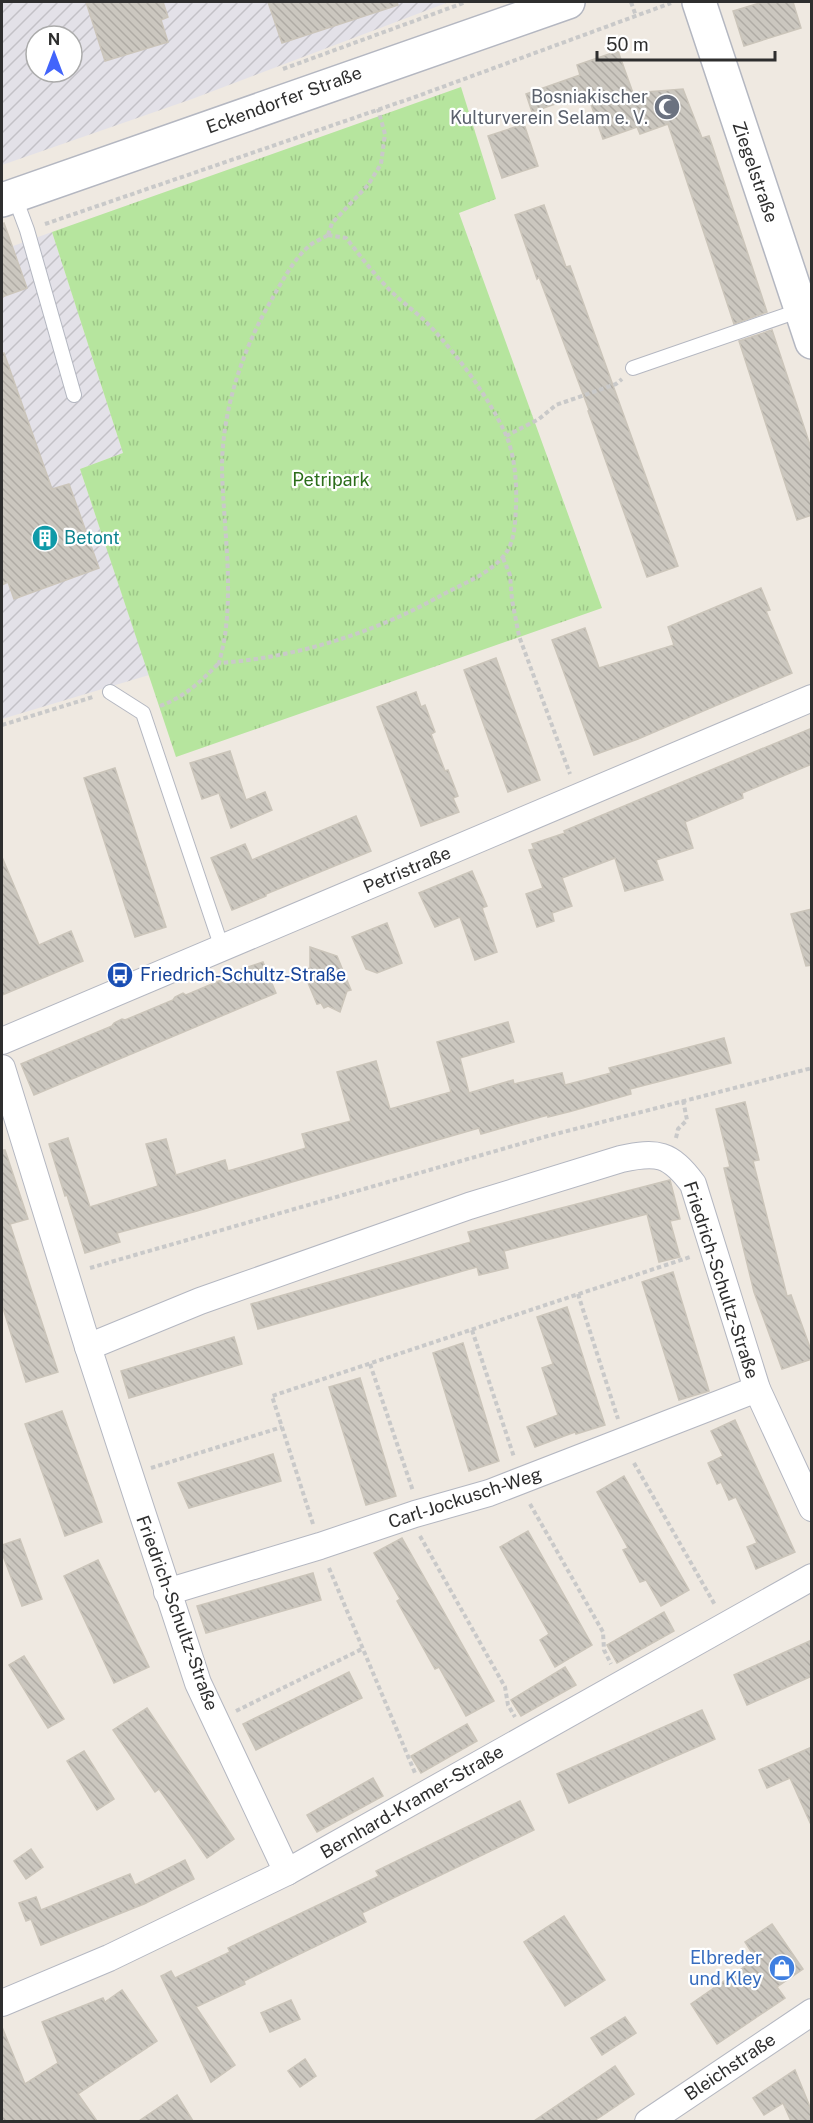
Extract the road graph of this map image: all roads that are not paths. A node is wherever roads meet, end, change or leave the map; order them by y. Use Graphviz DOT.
graph roads {
  1 [pos="568,2"];
  2 [pos="699,2"];
  3 [pos="8,198"];
  4 [pos="801,310"];
  5 [pos="812,342"];
  6 [pos="633,368"];
  7 [pos="74,396"];
  8 [pos="110,692"];
  9 [pos="812,699"];
  10 [pos="222,948"];
  11 [pos="2,1041"];
  12 [pos="2,1068"];
  13 [pos="88,1347"];
  14 [pos="757,1389"];
  15 [pos="812,1508"];
  16 [pos="812,1577"];
  17 [pos="167,1592"];
  18 [pos="287,1872"];
  19 [pos="2,2003"];
  20 [pos="812,2012"];
  21 [pos="648,2121"];
  1 -- 3 [label="street, Eckendorfer Straße"];
  2 -- 4 [label="street, Ziegelstraße"];
  3 -- 7 [label="lane"];
  4 -- 5 [label="street, Ziegelstraße"];
  4 -- 6 [label="lane"];
  8 -- 10 [label="lane"];
  9 -- 10 [label="street, Petristraße"];
  10 -- 11 [label="street, Petristraße"];
  12 -- 13 [label="street, Friedrich-Schultz-Straße"];
  13 -- 14 [label="street, Friedrich-Schultz-Straße"];
  13 -- 17 [label="street, Friedrich-Schultz-Straße"];
  14 -- 15 [label="street, Friedrich-Schultz-Straße"];
  14 -- 17 [label="street, Carl-Jockusch-Weg"];
  16 -- 18 [label="street, Bernhard-Kramer-Straße"];
  17 -- 18 [label="street, Friedrich-Schultz-Straße"];
  18 -- 19 [label="street, Bernhard-Kramer-Straße"];
  20 -- 21 [label="street, Bleichstraße"];
}
